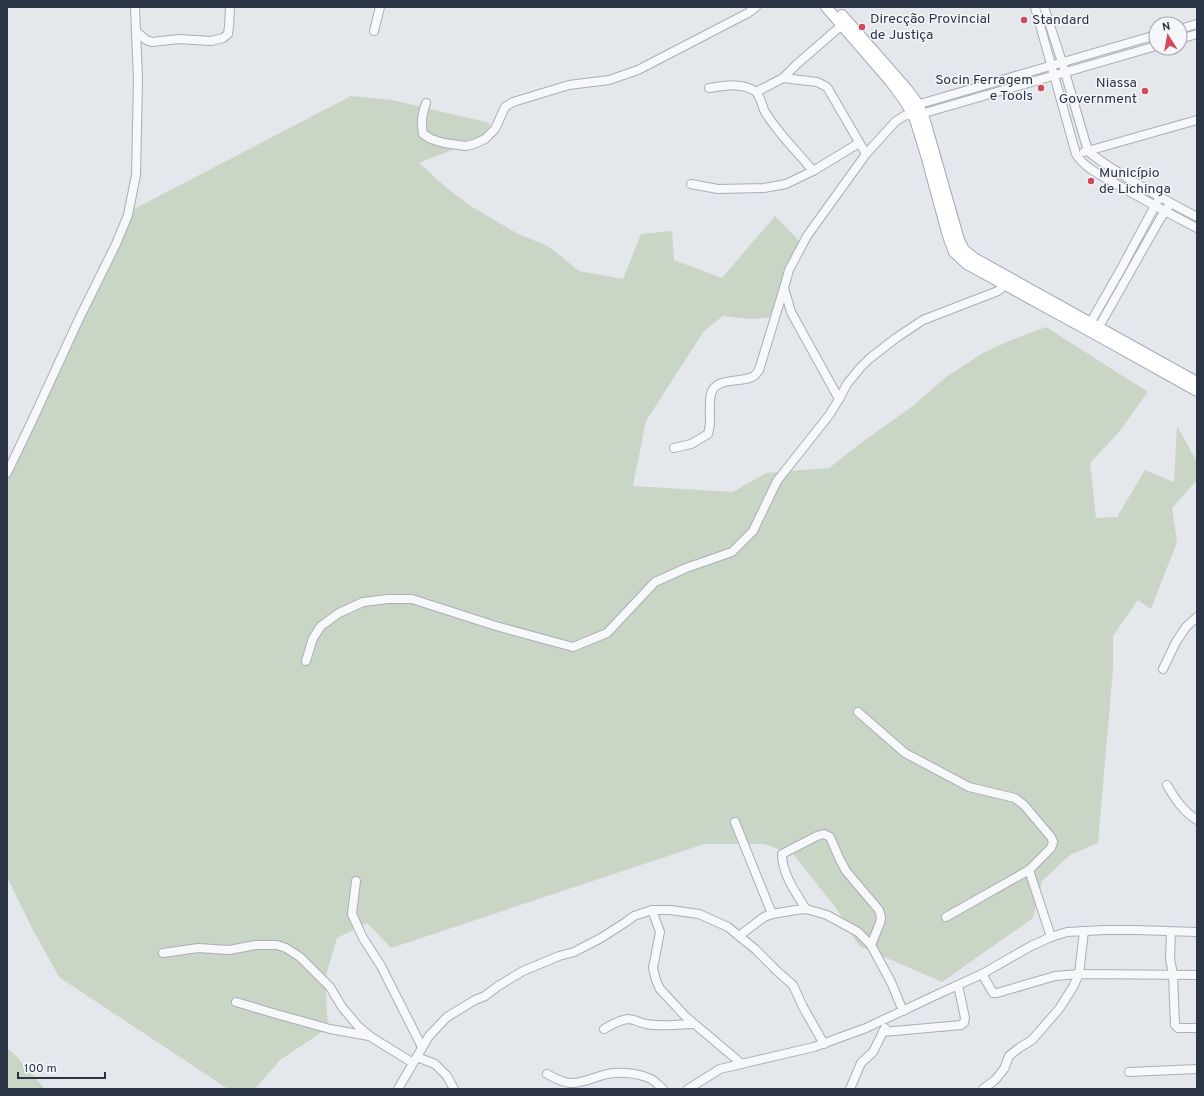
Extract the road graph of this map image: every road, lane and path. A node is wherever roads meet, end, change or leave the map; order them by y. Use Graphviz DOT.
graph roads {
  1 [pos="135,7"];
  2 [pos="230,7"];
  3 [pos="380,7"];
  4 [pos="756,7"];
  5 [pos="826,7"];
  6 [pos="835,7"];
  7 [pos="1035,7"];
  8 [pos="1044,7"];
  9 [pos="842,25"];
  10 [pos="374,31"];
  11 [pos="137,32"];
  12 [pos="1148,37"];
  13 [pos="1142,38"];
  14 [pos="1111,48"];
  15 [pos="1148,48"];
  16 [pos="1145,49"];
  17 [pos="1114,58"];
  18 [pos="1062,62"];
  19 [pos="1052,64"];
  20 [pos="1064,72"];
  21 [pos="1054,75"];
  22 [pos="783,78"];
  23 [pos="709,88"];
  24 [pos="756,92"];
  25 [pos="426,103"];
  26 [pos="914,111"];
  27 [pos="1197,120"];
  28 [pos="859,144"];
  29 [pos="1088,151"];
  30 [pos="866,154"];
  31 [pos="1076,154"];
  32 [pos="1110,168"];
  33 [pos="813,171"];
  34 [pos="1104,176"];
  35 [pos="691,184"];
  36 [pos="1160,198"];
  37 [pos="1170,203"];
  38 [pos="1155,206"];
  39 [pos="1165,211"];
  40 [pos="1197,216"];
  41 [pos="1197,228"];
  42 [pos="1124,263"];
  43 [pos="1133,267"];
  44 [pos="1007,282"];
  45 [pos="784,288"];
  46 [pos="1093,328"];
  47 [pos="1196,386"];
  48 [pos="839,399"];
  49 [pos="674,448"];
  50 [pos="7,473"];
  51 [pos="1197,617"];
  52 [pos="306,661"];
  53 [pos="1163,669"];
  54 [pos="858,712"];
  55 [pos="1167,785"];
  56 [pos="1197,820"];
  57 [pos="735,822"];
  58 [pos="1029,870"];
  59 [pos="356,881"];
  60 [pos="806,909"];
  61 [pos="652,910"];
  62 [pos="772,914"];
  63 [pos="946,917"];
  64 [pos="1084,931"];
  65 [pos="1171,932"];
  66 [pos="1197,932"];
  67 [pos="739,936"];
  68 [pos="1051,937"];
  69 [pos="872,945"];
  70 [pos="163,953"];
  71 [pos="982,974"];
  72 [pos="1079,974"];
  73 [pos="1173,974"];
  74 [pos="1197,975"];
  75 [pos="958,985"];
  76 [pos="236,1002"];
  77 [pos="903,1011"];
  78 [pos="888,1018"];
  79 [pos="694,1024"];
  80 [pos="1197,1028"];
  81 [pos="604,1029"];
  82 [pos="883,1032"];
  83 [pos="371,1037"];
  84 [pos="824,1044"];
  85 [pos="422,1047"];
  86 [pos="415,1060"];
  87 [pos="742,1064"];
  88 [pos="1197,1069"];
  89 [pos="1129,1072"];
  90 [pos="547,1074"];
  91 [pos="398,1089"];
  92 [pos="454,1089"];
  93 [pos="663,1089"];
  94 [pos="688,1089"];
  95 [pos="850,1089"];
  96 [pos="983,1089"];
  1 -- 11 [label="street"];
  2 -- 11 [label="street"];
  3 -- 10 [label="street"];
  4 -- 25 [label="street"];
  5 -- 9 [label="main road"];
  6 -- 26 [label="main road"];
  7 -- 19 [label="street"];
  8 -- 18 [label="street"];
  9 -- 22 [label="street"];
  9 -- 26 [label="main road"];
  11 -- 50 [label="street"];
  12 -- 13 [label="street"];
  13 -- 14 [label="street"];
  13 -- 16 [label="street"];
  14 -- 17 [label="street"];
  14 -- 18 [label="street"];
  15 -- 16 [label="street"];
  16 -- 17 [label="street"];
  17 -- 20 [label="street"];
  18 -- 19 [label="street"];
  18 -- 20 [label="street"];
  19 -- 21 [label="street"];
  19 -- 26 [label="street"];
  20 -- 21 [label="street"];
  20 -- 29 [label="street"];
  21 -- 26 [label="street"];
  21 -- 31 [label="street"];
  22 -- 24 [label="street"];
  22 -- 28 [label="street"];
  23 -- 24 [label="street"];
  24 -- 33 [label="street"];
  26 -- 30 [label="street"];
  26 -- 44 [label="main road"];
  27 -- 29 [label="street"];
  28 -- 30 [label="street"];
  28 -- 33 [label="street"];
  29 -- 31 [label="street"];
  29 -- 32 [label="street"];
  30 -- 45 [label="street"];
  31 -- 34 [label="street"];
  32 -- 34 [label="street"];
  32 -- 36 [label="street"];
  33 -- 35 [label="street"];
  34 -- 38 [label="street"];
  36 -- 37 [label="street"];
  36 -- 38 [label="street"];
  37 -- 39 [label="street"];
  37 -- 40 [label="street"];
  38 -- 39 [label="street"];
  38 -- 42 [label="street"];
  39 -- 41 [label="street"];
  39 -- 43 [label="street"];
  42 -- 43 [label="street"];
  42 -- 46 [label="street"];
  43 -- 46 [label="street"];
  44 -- 46 [label="main road"];
  44 -- 48 [label="street"];
  45 -- 48 [label="street"];
  45 -- 49 [label="street"];
  46 -- 47 [label="main road"];
  48 -- 52 [label="street"];
  51 -- 53 [label="street"];
  54 -- 58 [label="street"];
  55 -- 56 [label="street"];
  57 -- 62 [label="street"];
  58 -- 63 [label="street"];
  58 -- 68 [label="street"];
  59 -- 85 [label="street"];
  60 -- 62 [label="street"];
  60 -- 69 [label="street"];
  60 -- 69 [label="street"];
  61 -- 67 [label="street"];
  61 -- 79 [label="street"];
  61 -- 85 [label="street"];
  62 -- 67 [label="street"];
  64 -- 65 [label="street"];
  64 -- 68 [label="street"];
  64 -- 72 [label="street"];
  65 -- 66 [label="street"];
  65 -- 73 [label="street"];
  67 -- 84 [label="street"];
  68 -- 71 [label="street"];
  69 -- 77 [label="street"];
  70 -- 83 [label="street"];
  71 -- 72 [label="street"];
  71 -- 75 [label="street"];
  72 -- 73 [label="street"];
  72 -- 96 [label="street"];
  73 -- 74 [label="street"];
  73 -- 80 [label="street"];
  75 -- 77 [label="street"];
  75 -- 82 [label="street"];
  76 -- 83 [label="street"];
  77 -- 78 [label="street"];
  78 -- 82 [label="street"];
  78 -- 84 [label="street"];
  79 -- 81 [label="street"];
  79 -- 87 [label="street"];
  82 -- 95 [label="street"];
  83 -- 86 [label="street"];
  84 -- 87 [label="street"];
  85 -- 86 [label="street"];
  86 -- 91 [label="street"];
  86 -- 92 [label="street"];
  87 -- 94 [label="street"];
  88 -- 89 [label="street"];
  90 -- 93 [label="street"];
}
